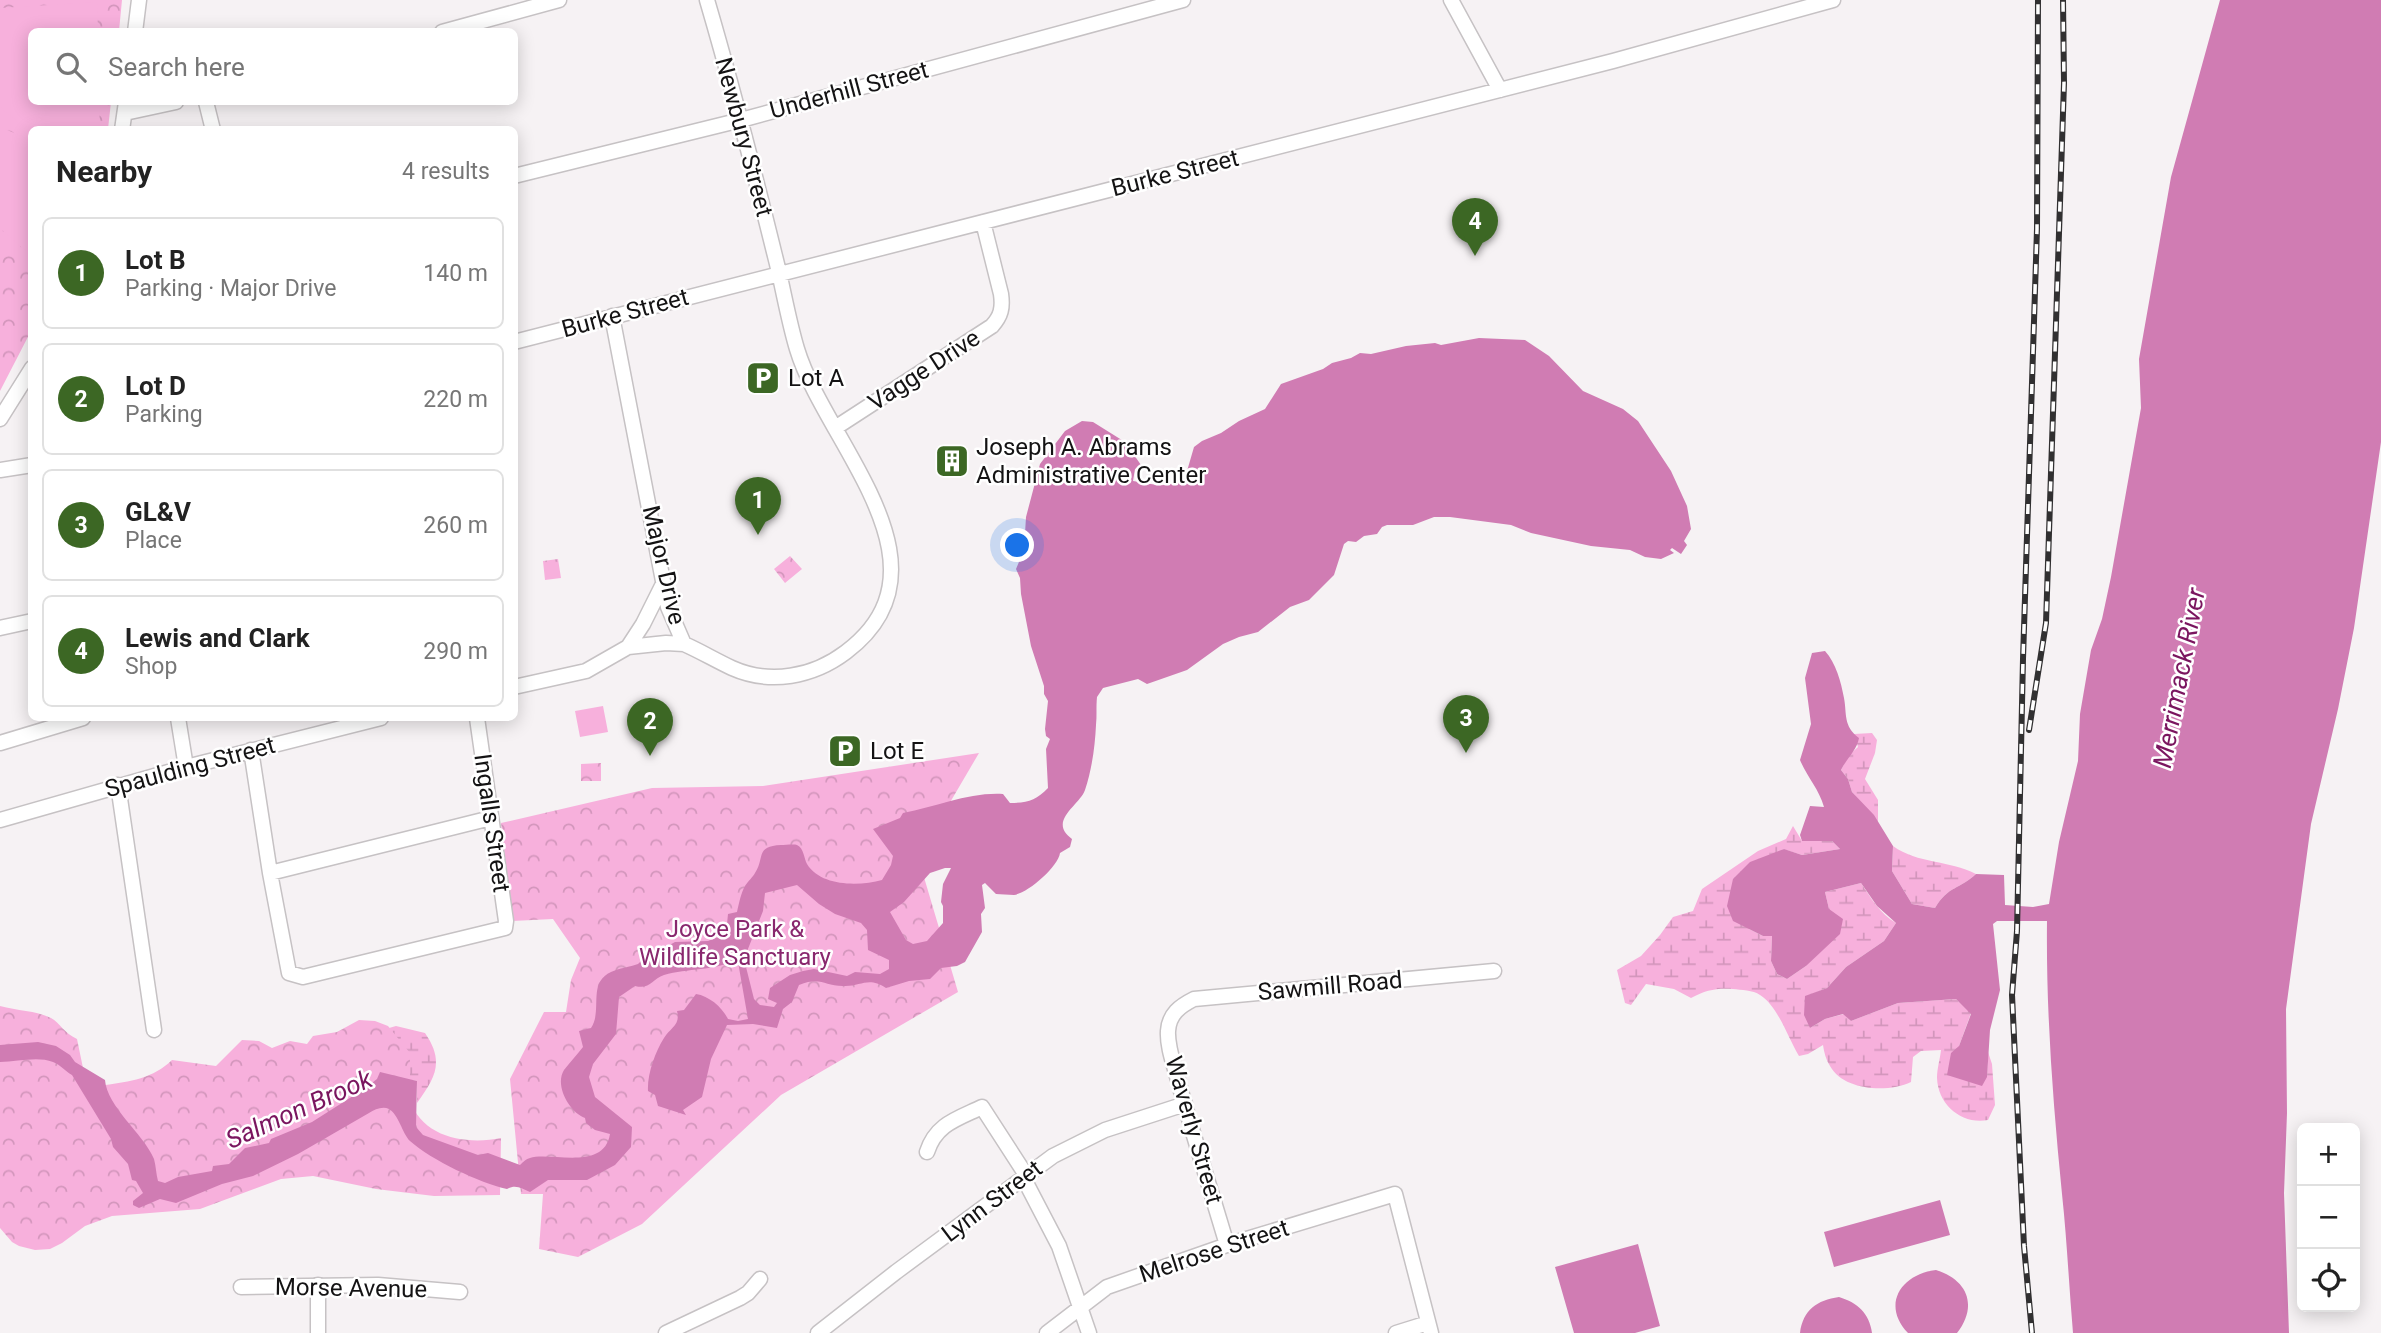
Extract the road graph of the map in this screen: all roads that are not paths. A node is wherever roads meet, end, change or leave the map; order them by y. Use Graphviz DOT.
graph roads {
  1 [pos="139,0"];
  2 [pos="559,0"];
  3 [pos="707,0"];
  4 [pos="1183,0"];
  5 [pos="1451,0"];
  6 [pos="1833,0"];
  7 [pos="136,28"];
  8 [pos="457,28"];
  9 [pos="1500,90"];
  10 [pos="145,105"];
  11 [pos="207,105"];
  12 [pos="125,107"];
  13 [pos="741,120"];
  14 [pos="122,126"];
  15 [pos="212,126"];
  16 [pos="518,175"];
  17 [pos="983,222"];
  18 [pos="780,274"];
  19 [pos="612,316"];
  20 [pos="518,341"];
  21 [pos="28,374"];
  22 [pos="0,419"];
  23 [pos="835,428"];
  24 [pos="28,466"];
  25 [pos="0,471"];
  26 [pos="663,584"];
  27 [pos="28,622"];
  28 [pos="0,628"];
  29 [pos="684,644"];
  30 [pos="628,647"];
  31 [pos="518,686"];
  32 [pos="73,721"];
  33 [pos="178,721"];
  34 [pos="369,721"];
  35 [pos="477,721"];
  36 [pos="0,743"];
  37 [pos="251,750"];
  38 [pos="186,767"];
  39 [pos="118,785"];
  40 [pos="491,818"];
  41 [pos="0,820"];
  42 [pos="270,873"];
  43 [pos="1494,971"];
  44 [pos="1173,1015"];
  45 [pos="154,1030"];
  46 [pos="1185,1104"];
  47 [pos="927,1152"];
  48 [pos="1024,1176"];
  49 [pos="1227,1245"];
  50 [pos="760,1279"];
  51 [pos="318,1286"];
  52 [pos="241,1287"];
  53 [pos="460,1292"];
  54 [pos="1080,1307"];
  55 [pos="1430,1328"];
  56 [pos="318,1333"];
  57 [pos="666,1333"];
  58 [pos="818,1333"];
  59 [pos="1047,1333"];
  60 [pos="1089,1333"];
  61 [pos="1396,1333"];
  1 -- 7 [label="street"];
  2 -- 8 [label="street"];
  3 -- 13 [label="street, Newbury Street"];
  4 -- 13 [label="street, Underhill Street"];
  5 -- 9 [label="street"];
  6 -- 9 [label="street, Burke Street"];
  9 -- 17 [label="street, Burke Street"];
  10 -- 12 [label="street"];
  11 -- 15 [label="street"];
  12 -- 14 [label="street"];
  13 -- 16 [label="street, Underhill Street"];
  13 -- 18 [label="street, Newbury Street"];
  17 -- 18 [label="street, Burke Street"];
  17 -- 23 [label="street, Vagge Drive"];
  18 -- 19 [label="street, Burke Street"];
  18 -- 23 [label="street, Major Drive"];
  19 -- 20 [label="street, Burke Street"];
  19 -- 26 [label="street, Major Drive"];
  21 -- 22 [label="street"];
  23 -- 29 [label="street, Major Drive"];
  24 -- 25 [label="street"];
  26 -- 29 [label="street, Major Drive"];
  26 -- 30 [label="street"];
  27 -- 28 [label="street"];
  29 -- 30 [label="street"];
  30 -- 31 [label="street"];
  32 -- 36 [label="street"];
  33 -- 38 [label="street"];
  34 -- 37 [label="street, Spaulding Street"];
  35 -- 40 [label="street, Ingalls Street"];
  37 -- 38 [label="street, Spaulding Street"];
  37 -- 42 [label="street"];
  38 -- 39 [label="street, Spaulding Street"];
  39 -- 41 [label="street, Spaulding Street"];
  39 -- 45 [label="street"];
  40 -- 42 [label="street"];
  40 -- 42 [label="street, Ingalls Street"];
  43 -- 44 [label="street, Sawmill Road"];
  44 -- 46 [label="street, Waverly Street"];
  46 -- 48 [label="street, Lynn Street"];
  46 -- 49 [label="street, Waverly Street"];
  47 -- 48 [label="street"];
  48 -- 54 [label="street"];
  48 -- 58 [label="street, Lynn Street"];
  49 -- 54 [label="street, Melrose Street"];
  49 -- 55 [label="street, Melrose Street"];
  50 -- 57 [label="street"];
  51 -- 52 [label="street, Morse Avenue"];
  51 -- 53 [label="street, Morse Avenue"];
  51 -- 56 [label="street"];
  54 -- 59 [label="street, Melrose Street"];
  54 -- 60 [label="street"];
  55 -- 61 [label="street"];
}
